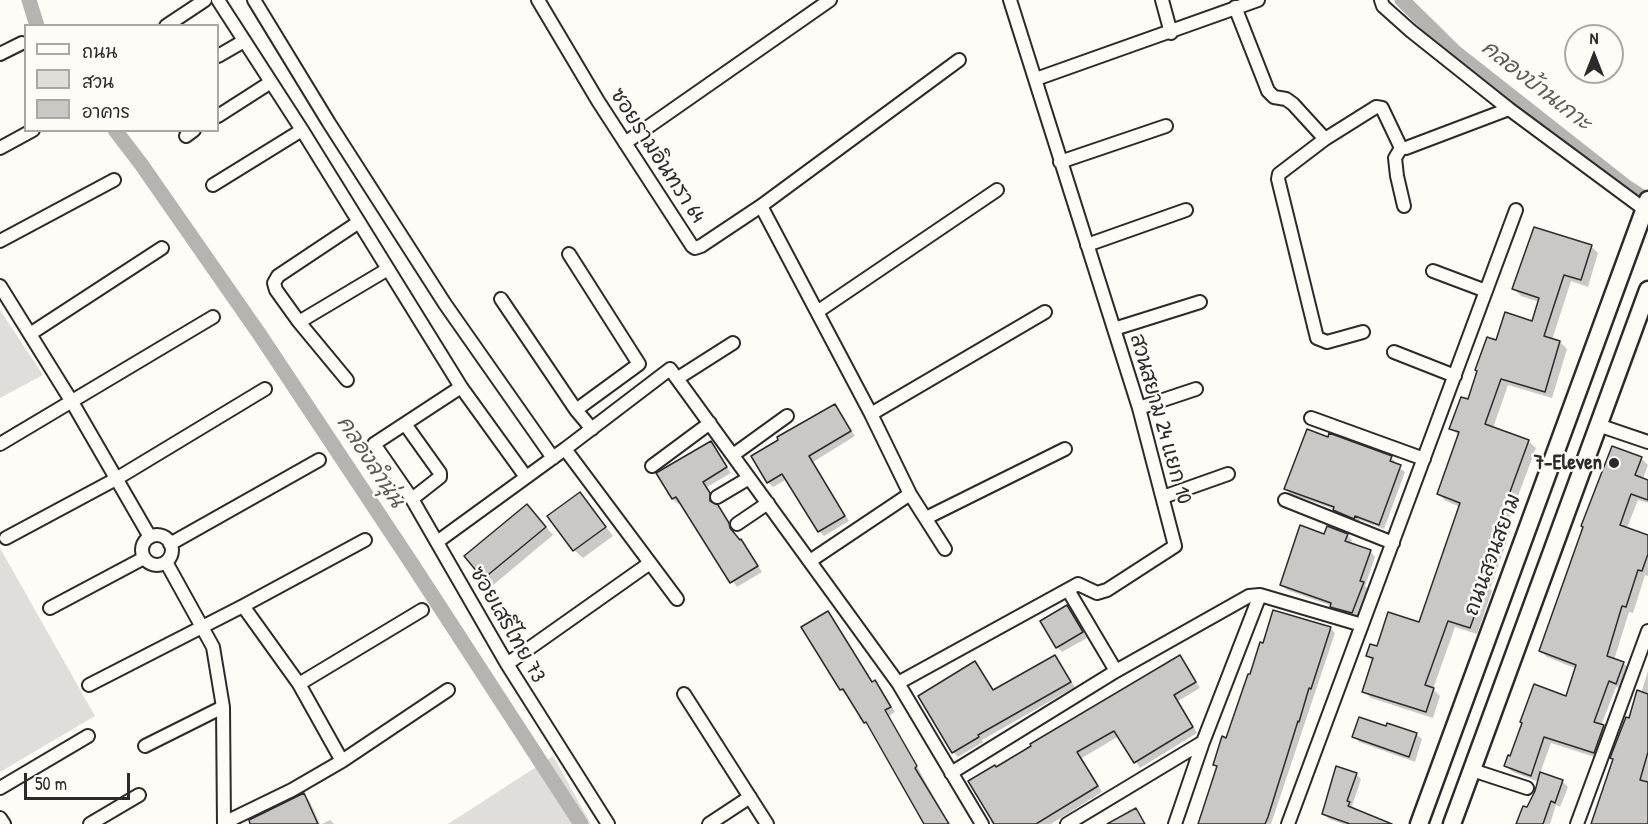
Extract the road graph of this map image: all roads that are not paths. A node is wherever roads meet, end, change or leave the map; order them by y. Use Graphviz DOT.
graph roads {
  1 [pos="205,0"];
  2 [pos="218,0"];
  3 [pos="254,0"];
  4 [pos="538,0"];
  5 [pos="830,0"];
  6 [pos="1010,0"];
  7 [pos="1162,0"];
  8 [pos="1258,0"];
  9 [pos="1381,0"];
  10 [pos="1235,8"];
  11 [pos="169,24"];
  12 [pos="1171,33"];
  13 [pos="244,41"];
  14 [pos="22,43"];
  15 [pos="0,54"];
  16 [pos="219,55"];
  17 [pos="959,60"];
  18 [pos="1036,79"];
  19 [pos="271,82"];
  20 [pos="1509,110"];
  21 [pos="219,115"];
  22 [pos="1166,126"];
  23 [pos="302,130"];
  24 [pos="29,132"];
  25 [pos="1325,139"];
  26 [pos="625,143"];
  27 [pos="0,148"];
  28 [pos="1401,148"];
  29 [pos="1060,162"];
  30 [pos="114,180"];
  31 [pos="213,185"];
  32 [pos="997,190"];
  33 [pos="1646,205"];
  34 [pos="761,206"];
  35 [pos="1404,206"];
  36 [pos="1186,210"];
  37 [pos="1516,210"];
  38 [pos="359,222"];
  39 [pos="0,241"];
  40 [pos="1087,245"];
  41 [pos="162,248"];
  42 [pos="569,254"];
  43 [pos="388,269"];
  44 [pos="1432,271"];
  45 [pos="0,286"];
  46 [pos="1648,290"];
  47 [pos="1486,291"];
  48 [pos="501,299"];
  49 [pos="1200,302"];
  50 [pos="817,312"];
  51 [pos="1045,312"];
  52 [pos="213,317"];
  53 [pos="299,322"];
  54 [pos="1114,329"];
  55 [pos="1363,332"];
  56 [pos="30,334"];
  57 [pos="733,343"];
  58 [pos="1394,352"];
  59 [pos="1455,376"];
  60 [pos="678,378"];
  61 [pos="347,380"];
  62 [pos="461,387"];
  63 [pos="265,389"];
  64 [pos="1196,389"];
  65 [pos="72,402"];
  66 [pos="1139,408"];
  67 [pos="576,410"];
  68 [pos="871,414"];
  69 [pos="787,416"];
  70 [pos="1311,418"];
  71 [pos="710,423"];
  72 [pos="405,424"];
  73 [pos="1598,424"];
  74 [pos="592,429"];
  75 [pos="1648,442"];
  76 [pos="0,444"];
  77 [pos="565,449"];
  78 [pos="1065,449"];
  79 [pos="733,455"];
  80 [pos="553,458"];
  81 [pos="1424,459"];
  82 [pos="319,460"];
  83 [pos="652,466"];
  84 [pos="1228,474"];
  85 [pos="526,477"];
  86 [pos="750,478"];
  87 [pos="116,479"];
  88 [pos="910,495"];
  89 [pos="717,497"];
  90 [pos="1163,497"];
  91 [pos="412,499"];
  92 [pos="1285,500"];
  93 [pos="768,503"];
  94 [pos="926,518"];
  95 [pos="737,524"];
  96 [pos="150,537"];
  97 [pos="6,538"];
  98 [pos="365,540"];
  99 [pos="437,542"];
  100 [pos="1393,543"];
  101 [pos="170,544"];
  102 [pos="945,549"];
  103 [pos="144,558"];
  104 [pos="810,561"];
  105 [pos="166,562"];
  106 [pos="650,563"];
  107 [pos="1068,590"];
  108 [pos="1260,595"];
  109 [pos="677,599"];
  110 [pos="243,606"];
  111 [pos="50,608"];
  112 [pos="422,610"];
  113 [pos="1362,625"];
  114 [pos="200,626"];
  115 [pos="1648,631"];
  116 [pos="507,664"];
  117 [pos="1116,671"];
  118 [pos="898,683"];
  119 [pos="299,684"];
  120 [pos="89,685"];
  121 [pos="448,690"];
  122 [pos="684,694"];
  123 [pos="223,707"];
  124 [pos="88,736"];
  125 [pos="1203,742"];
  126 [pos="145,746"];
  127 [pos="342,761"];
  128 [pos="1472,770"];
  129 [pos="951,773"];
  130 [pos="1527,788"];
  131 [pos="0,789"];
  132 [pos="139,795"];
  133 [pos="750,797"];
  134 [pos="0,818"];
  135 [pos="4,824"];
  136 [pos="90,824"];
  137 [pos="224,824"];
  138 [pos="609,824"];
  139 [pos="709,824"];
  140 [pos="768,824"];
  141 [pos="982,824"];
  142 [pos="1067,824"];
  143 [pos="1175,824"];
  144 [pos="1288,824"];
  145 [pos="1419,824"];
  146 [pos="1452,824"];
  147 [pos="1576,824"];
  1 -- 11 [label="street"];
  2 -- 13 [label="street"];
  3 -- 80 [label="street"];
  4 -- 26 [label="street, ซอยรามอินทรา 64"];
  5 -- 26 [label="street"];
  6 -- 18 [label="street, สวนสยาม 24 แยก 10"];
  7 -- 12 [label="street"];
  8 -- 10 [label="street"];
  9 -- 20 [label="street"];
  10 -- 12 [label="street"];
  10 -- 25 [label="street"];
  12 -- 18 [label="street"];
  13 -- 16 [label="street"];
  13 -- 19 [label="street"];
  14 -- 15 [label="street"];
  17 -- 34 [label="street"];
  18 -- 29 [label="street, สวนสยาม 24 แยก 10"];
  19 -- 21 [label="street"];
  19 -- 23 [label="street"];
  20 -- 28 [label="street"];
  20 -- 33 [label="street"];
  22 -- 29 [label="street"];
  23 -- 31 [label="street"];
  23 -- 38 [label="street"];
  24 -- 27 [label="street"];
  25 -- 28 [label="street"];
  25 -- 55 [label="street"];
  26 -- 34 [label="street, ซอยรามอินทรา 64"];
  28 -- 35 [label="street"];
  29 -- 40 [label="street, สวนสยาม 24 แยก 10"];
  30 -- 39 [label="street"];
  32 -- 50 [label="street"];
  33 -- 145 [label="street, ถนนสวนสยาม"];
  34 -- 50 [label="street"];
  36 -- 40 [label="street"];
  37 -- 47 [label="street"];
  38 -- 43 [label="street"];
  38 -- 53 [label="street"];
  40 -- 54 [label="street, สวนสยาม 24 แยก 10"];
  41 -- 56 [label="street"];
  42 -- 67 [label="street"];
  43 -- 53 [label="street"];
  43 -- 62 [label="street"];
  44 -- 47 [label="street"];
  45 -- 56 [label="street"];
  46 -- 73 [label="street"];
  47 -- 59 [label="street"];
  48 -- 67 [label="street"];
  49 -- 54 [label="street"];
  50 -- 68 [label="street"];
  51 -- 68 [label="street"];
  52 -- 65 [label="street"];
  53 -- 61 [label="street"];
  54 -- 66 [label="street, สวนสยาม 24 แยก 10"];
  56 -- 65 [label="street"];
  57 -- 60 [label="street"];
  58 -- 59 [label="street"];
  59 -- 81 [label="street"];
  60 -- 71 [label="street"];
  60 -- 74 [label="street"];
  62 -- 72 [label="street"];
  62 -- 85 [label="street"];
  63 -- 87 [label="street"];
  64 -- 66 [label="street"];
  65 -- 76 [label="street"];
  65 -- 87 [label="street"];
  66 -- 90 [label="street, สวนสยาม 24 แยก 10"];
  67 -- 74 [label="street"];
  68 -- 88 [label="street"];
  69 -- 79 [label="street"];
  70 -- 81 [label="street"];
  71 -- 79 [label="street"];
  71 -- 83 [label="street"];
  72 -- 91 [label="street"];
  72 -- 91 [label="street, ซอยเสรีไทย 73"];
  73 -- 75 [label="street"];
  73 -- 128 [label="street"];
  74 -- 77 [label="street"];
  77 -- 80 [label="street"];
  77 -- 106 [label="street"];
  78 -- 94 [label="street"];
  79 -- 86 [label="street"];
  80 -- 85 [label="street"];
  81 -- 100 [label="street"];
  82 -- 101 [label="street"];
  84 -- 90 [label="street"];
  85 -- 99 [label="street"];
  86 -- 89 [label="street"];
  86 -- 93 [label="street"];
  87 -- 96 [label="street"];
  87 -- 97 [label="street"];
  88 -- 94 [label="street"];
  88 -- 104 [label="street"];
  90 -- 107 [label="street, สวนสยาม 24 แยก 10"];
  91 -- 99 [label="street, ซอยเสรีไทย 73"];
  92 -- 100 [label="street"];
  93 -- 95 [label="street"];
  93 -- 104 [label="street"];
  94 -- 102 [label="street"];
  96 -- 101 [label="street"];
  96 -- 103 [label="street"];
  98 -- 110 [label="street"];
  99 -- 116 [label="street, ซอยเสรีไทย 73"];
  100 -- 113 [label="street"];
  101 -- 105 [label="street"];
  103 -- 105 [label="street"];
  103 -- 111 [label="street"];
  104 -- 118 [label="street"];
  105 -- 114 [label="street"];
  106 -- 109 [label="street"];
  106 -- 116 [label="street"];
  107 -- 117 [label="street"];
  107 -- 118 [label="street"];
  108 -- 113 [label="street"];
  108 -- 117 [label="street"];
  108 -- 125 [label="street"];
  110 -- 114 [label="street"];
  110 -- 119 [label="street"];
  112 -- 119 [label="street"];
  113 -- 144 [label="street"];
  114 -- 120 [label="street"];
  114 -- 123 [label="street"];
  115 -- 147 [label="street"];
  116 -- 138 [label="street, ซอยเสรีไทย 73"];
  117 -- 129 [label="street"];
  118 -- 129 [label="street"];
  119 -- 127 [label="street"];
  121 -- 127 [label="street"];
  122 -- 133 [label="street"];
  123 -- 126 [label="street"];
  123 -- 137 [label="street"];
  124 -- 131 [label="street"];
  125 -- 142 [label="street"];
  125 -- 143 [label="street"];
  127 -- 137 [label="street"];
  128 -- 130 [label="street"];
  128 -- 146 [label="street"];
  129 -- 141 [label="street"];
  132 -- 136 [label="street"];
  133 -- 139 [label="street"];
  133 -- 140 [label="street"];
  134 -- 135 [label="street"];
}
